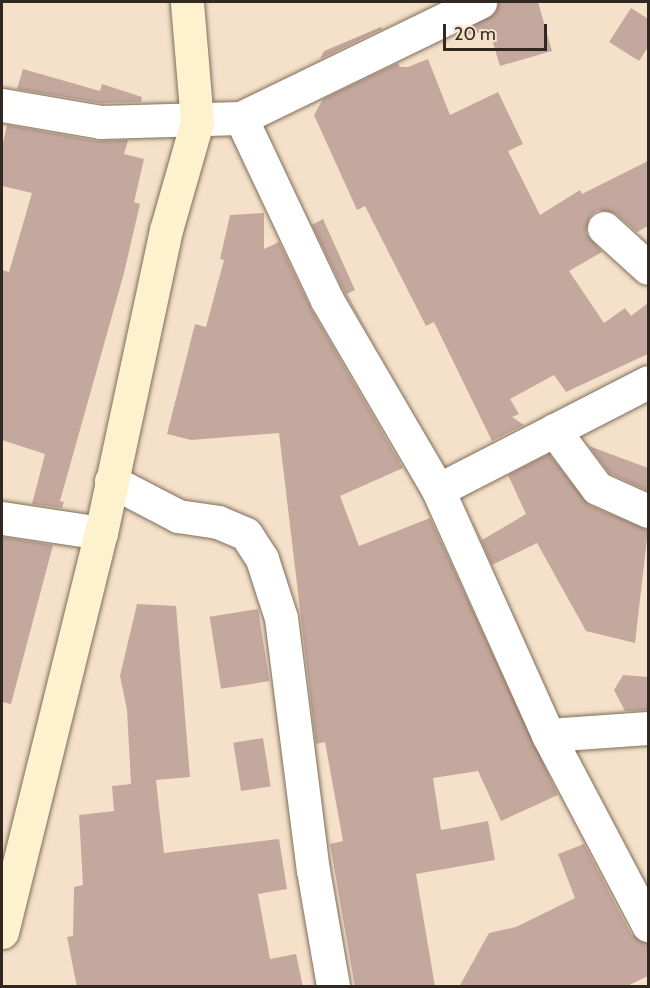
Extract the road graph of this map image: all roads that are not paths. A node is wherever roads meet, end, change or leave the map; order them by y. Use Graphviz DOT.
graph roads {
  1 [pos="188,2"];
  2 [pos="480,2"];
  3 [pos="2,105"];
  4 [pos="241,118"];
  5 [pos="197,122"];
  6 [pos="604,228"];
  7 [pos="648,268"];
  8 [pos="648,382"];
  9 [pos="554,430"];
  10 [pos="111,481"];
  11 [pos="438,490"];
  12 [pos="648,511"];
  13 [pos="2,518"];
  14 [pos="101,533"];
  15 [pos="648,728"];
  16 [pos="548,735"];
  17 [pos="7,888"];
  18 [pos="648,925"];
  19 [pos="2,932"];
  20 [pos="333,987"];
  1 -- 5 [label="main road"];
  2 -- 4 [label="street"];
  3 -- 5 [label="street"];
  4 -- 5 [label="street"];
  4 -- 11 [label="street"];
  5 -- 10 [label="main road"];
  6 -- 7 [label="street"];
  8 -- 9 [label="street"];
  9 -- 11 [label="street"];
  9 -- 12 [label="street"];
  10 -- 14 [label="main road"];
  10 -- 20 [label="street"];
  11 -- 16 [label="street"];
  13 -- 14 [label="street"];
  14 -- 17 [label="main road"];
  15 -- 16 [label="street"];
  16 -- 18 [label="street"];
  17 -- 19 [label="main road"];
}
